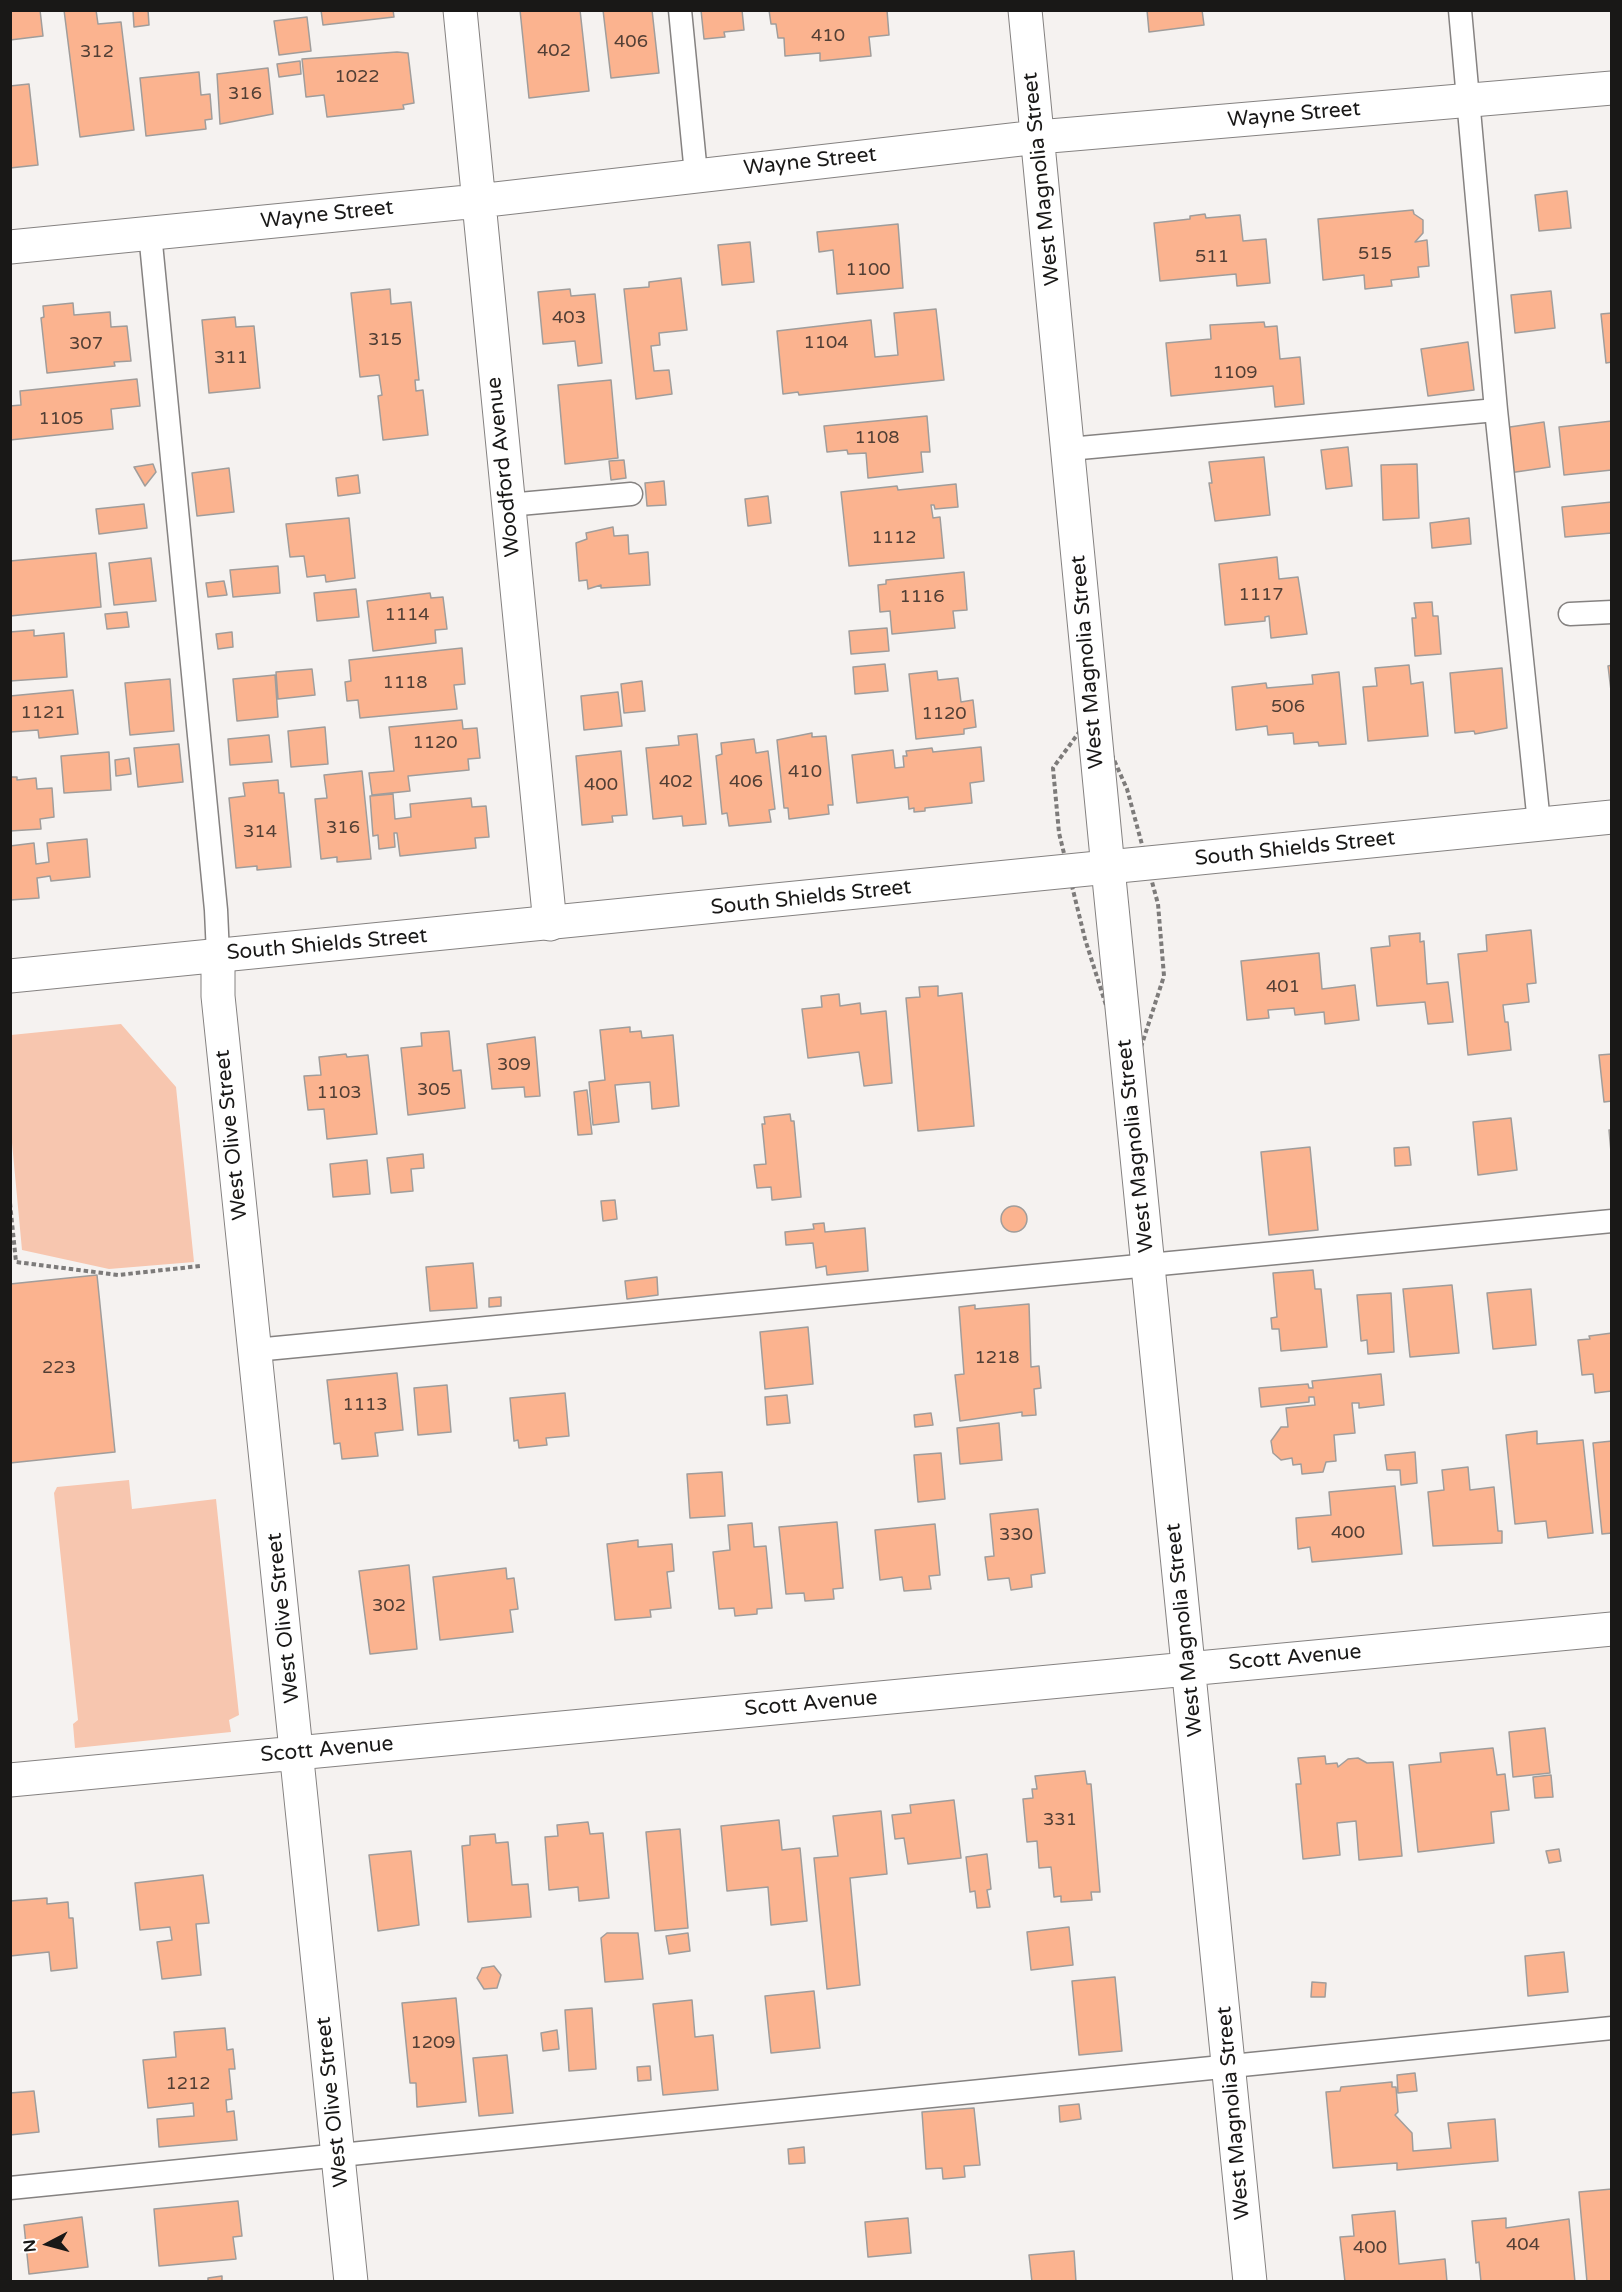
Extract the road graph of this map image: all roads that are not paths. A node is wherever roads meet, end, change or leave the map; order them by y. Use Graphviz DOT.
graph roads {
  1 [pos="460,10"];
  2 [pos="680,10"];
  3 [pos="1025,10"];
  4 [pos="1460,10"];
  5 [pos="1611,88"];
  6 [pos="1470,100"];
  7 [pos="1038,137"];
  8 [pos="696,174"];
  9 [pos="478,201"];
  10 [pos="150,233"];
  11 [pos="10,247"];
  12 [pos="1496,410"];
  13 [pos="1069,449"];
  14 [pos="631,494"];
  15 [pos="508,505"];
  16 [pos="1611,612"];
  17 [pos="1570,614"];
  18 [pos="1611,817"];
  19 [pos="1539,823"];
  20 [pos="1108,868"];
  21 [pos="550,924"];
  22 [pos="218,955"];
  23 [pos="10,976"];
  24 [pos="1611,1221"];
  25 [pos="1149,1265"];
  26 [pos="255,1350"];
  27 [pos="1611,1629"];
  28 [pos="1188,1668"];
  29 [pos="298,1753"];
  30 [pos="10,1780"];
  31 [pos="1611,2028"];
  32 [pos="1230,2066"];
  33 [pos="339,2154"];
  34 [pos="10,2188"];
  35 [pos="351,2282"];
  36 [pos="1250,2282"];
  1 -- 9 [label="street, Woodford Avenue"];
  2 -- 8 [label="lane"];
  3 -- 7 [label="street, West Magnolia Street"];
  4 -- 6 [label="lane"];
  5 -- 6 [label="street, Wayne Street"];
  6 -- 7 [label="street, Wayne Street"];
  6 -- 12 [label="lane"];
  7 -- 8 [label="street, Wayne Street"];
  7 -- 13 [label="street, West Magnolia Street"];
  8 -- 9 [label="street, Wayne Street"];
  9 -- 10 [label="street, Wayne Street"];
  9 -- 15 [label="street, Woodford Avenue"];
  10 -- 11 [label="street, Wayne Street"];
  10 -- 22 [label="lane"];
  12 -- 13 [label="lane"];
  12 -- 19 [label="lane"];
  13 -- 20 [label="street, West Magnolia Street"];
  14 -- 15 [label="lane"];
  15 -- 21 [label="street, Woodford Avenue"];
  16 -- 17 [label="lane"];
  18 -- 19 [label="street, South Shields Street"];
  19 -- 20 [label="street, South Shields Street"];
  20 -- 21 [label="street, South Shields Street"];
  20 -- 25 [label="street, West Magnolia Street"];
  21 -- 22 [label="street, South Shields Street"];
  22 -- 23 [label="street, South Shields Street"];
  22 -- 26 [label="street, West Olive Street"];
  24 -- 25 [label="lane"];
  25 -- 26 [label="lane"];
  25 -- 28 [label="street, West Magnolia Street"];
  26 -- 29 [label="street, West Olive Street"];
  27 -- 28 [label="street, Scott Avenue"];
  28 -- 29 [label="street, Scott Avenue"];
  28 -- 32 [label="street, West Magnolia Street"];
  29 -- 30 [label="street, Scott Avenue"];
  29 -- 33 [label="street, West Olive Street"];
  31 -- 32 [label="lane"];
  32 -- 33 [label="lane"];
  32 -- 36 [label="street, West Magnolia Street"];
  33 -- 34 [label="lane"];
  33 -- 35 [label="street, West Olive Street"];
}
